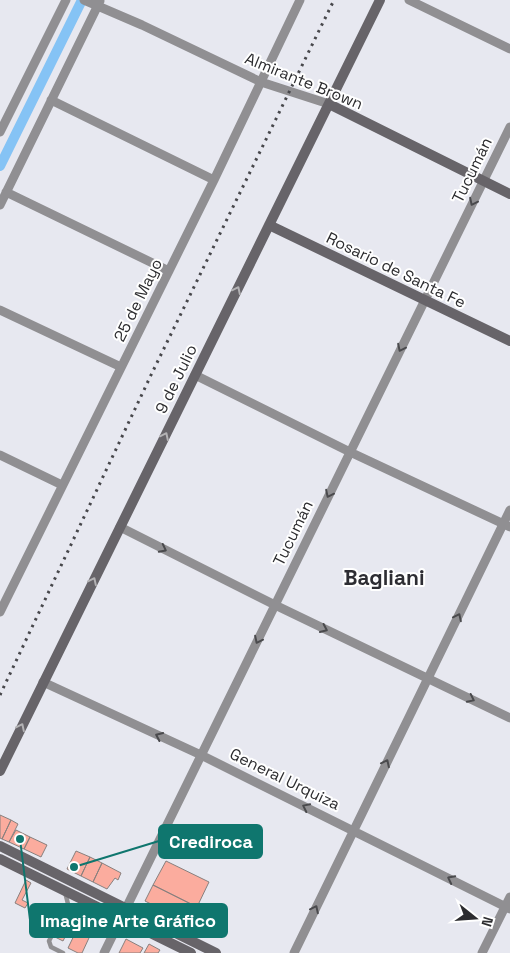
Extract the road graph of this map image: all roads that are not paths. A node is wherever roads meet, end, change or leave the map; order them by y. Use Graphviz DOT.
graph roads {
  1 [pos="66,0"];
  2 [pos="300,0"];
  3 [pos="380,0"];
  4 [pos="409,0"];
  5 [pos="86,1"];
  6 [pos="99,3"];
  7 [pos="510,49"];
  8 [pos="261,82"];
  9 [pos="51,100"];
  10 [pos="329,104"];
  11 [pos="510,127"];
  12 [pos="0,132"];
  13 [pos="214,180"];
  14 [pos="484,181"];
  15 [pos="6,192"];
  16 [pos="510,194"];
  17 [pos="0,205"];
  18 [pos="269,225"];
  19 [pos="169,272"];
  20 [pos="424,301"];
  21 [pos="0,310"];
  22 [pos="510,340"];
  23 [pos="121,367"];
  24 [pos="194,375"];
  25 [pos="350,452"];
  26 [pos="0,455"];
  27 [pos="62,485"];
  28 [pos="510,510"];
  29 [pos="507,526"];
  30 [pos="120,527"];
  31 [pos="274,606"];
  32 [pos="0,612"];
  33 [pos="428,678"];
  34 [pos="43,682"];
  35 [pos="510,718"];
  36 [pos="201,755"];
  37 [pos="0,771"];
  38 [pos="353,830"];
  39 [pos="0,846"];
  40 [pos="0,859"];
  41 [pos="65,891"];
  42 [pos="510,896"];
  43 [pos="508,908"];
  44 [pos="126,909"];
  45 [pos="121,919"];
  46 [pos="63,953"];
  47 [pos="104,953"];
  48 [pos="191,953"];
  49 [pos="216,953"];
  50 [pos="294,953"];
  51 [pos="482,953"];
  1 -- 12 [label="street"];
  2 -- 8 [label="street, 25 de Mayo"];
  3 -- 10 [label="street, 9 de Julio"];
  4 -- 7 [label="street"];
  5 -- 6 [label="street, Almirante Brown"];
  6 -- 8 [label="street, Almirante Brown"];
  6 -- 9 [label="street"];
  8 -- 10 [label="street, Almirante Brown"];
  8 -- 13 [label="street, 25 de Mayo"];
  9 -- 13 [label="street"];
  9 -- 15 [label="street"];
  10 -- 14 [label="street, Almirante Brown"];
  10 -- 18 [label="street, 9 de Julio"];
  11 -- 14 [label="street, Tucumán"];
  13 -- 19 [label="street, 25 de Mayo"];
  14 -- 16 [label="street, Almirante Brown"];
  14 -- 20 [label="street, Tucumán, one-way"];
  15 -- 17 [label="street"];
  15 -- 19 [label="street"];
  18 -- 20 [label="street, Rosario de Santa Fe"];
  24 -- 18 [label="street, 9 de Julio, one-way"];
  19 -- 23 [label="street, 25 de Mayo"];
  20 -- 22 [label="street, Rosario de Santa Fe"];
  20 -- 25 [label="street, Tucumán, one-way"];
  21 -- 23 [label="street"];
  23 -- 27 [label="street, 25 de Mayo"];
  24 -- 25 [label="street"];
  30 -- 24 [label="street, 9 de Julio, one-way"];
  25 -- 29 [label="street"];
  25 -- 31 [label="street, Tucumán, one-way"];
  26 -- 27 [label="street"];
  27 -- 32 [label="street, 25 de Mayo"];
  28 -- 29 [label="street"];
  33 -- 29 [label="street, one-way"];
  30 -- 31 [label="street, one-way"];
  34 -- 30 [label="street, 9 de Julio, one-way"];
  31 -- 33 [label="street, one-way"];
  31 -- 36 [label="street, Tucumán, one-way"];
  33 -- 35 [label="street, one-way"];
  38 -- 33 [label="street, one-way"];
  36 -- 34 [label="street, General Urquiza, one-way"];
  37 -- 34 [label="street, 9 de Julio, one-way"];
  38 -- 36 [label="street, General Urquiza, one-way"];
  36 -- 44 [label="street, Tucumán"];
  43 -- 38 [label="street, General Urquiza, one-way"];
  50 -- 38 [label="street, one-way"];
  39 -- 44 [label="street"];
  40 -- 41 [label="street"];
  41 -- 45 [label="street"];
  41 -- 46 [label="lane"];
  42 -- 43 [label="street"];
  43 -- 51 [label="street"];
  44 -- 45 [label="street, Tucumán"];
  44 -- 49 [label="street"];
  45 -- 47 [label="street, Tucumán"];
  45 -- 48 [label="street"];
}
